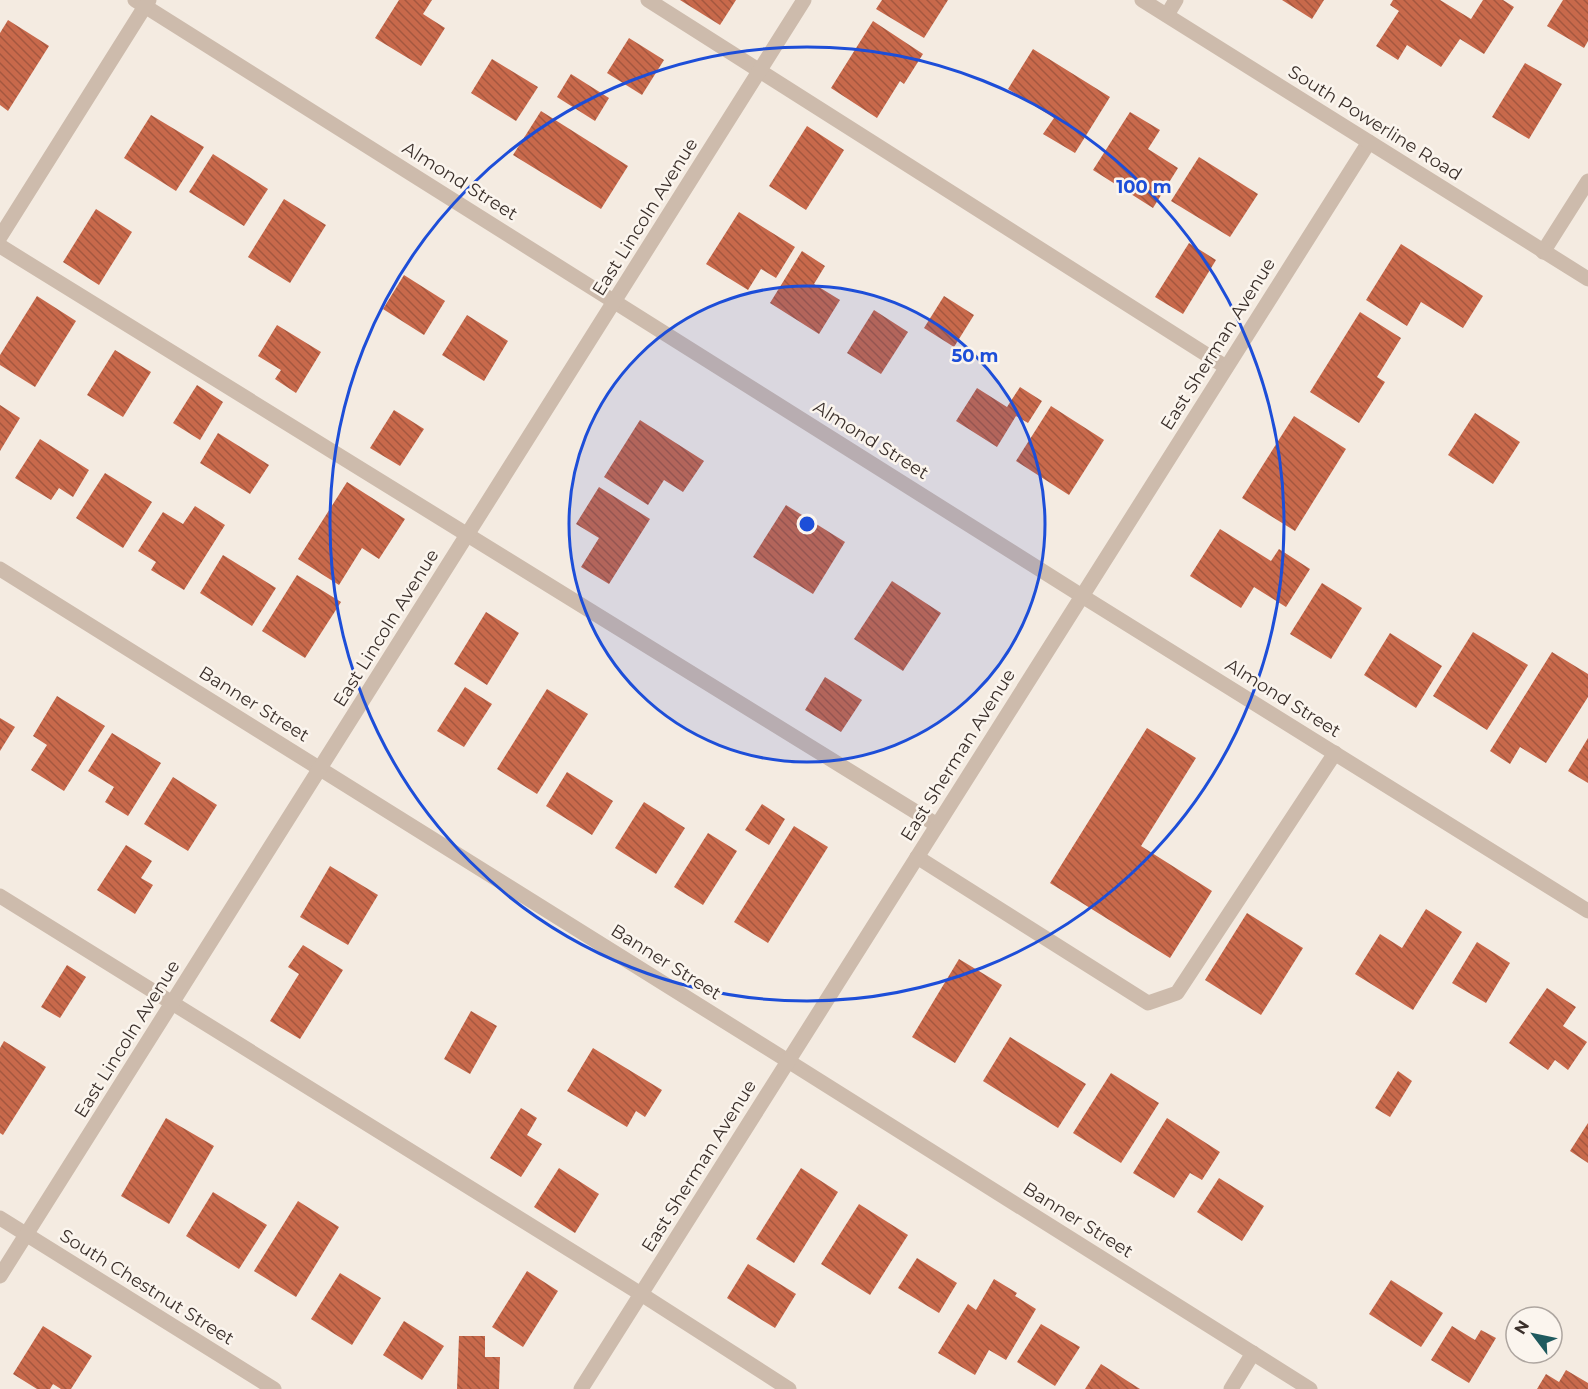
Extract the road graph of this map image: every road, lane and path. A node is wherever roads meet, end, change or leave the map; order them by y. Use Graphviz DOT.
graph roads {
  1 [pos="648,0"];
  2 [pos="804,0"];
  3 [pos="1142,0"];
  4 [pos="1176,0"];
  5 [pos="143,2"];
  6 [pos="1167,15"];
  7 [pos="760,71"];
  8 [pos="1369,142"];
  9 [pos="1588,181"];
  10 [pos="0,237"];
  11 [pos="0,246"];
  12 [pos="1544,252"];
  13 [pos="1588,279"];
  14 [pos="614,302"];
  15 [pos="1226,367"];
  16 [pos="468,535"];
  17 [pos="0,569"];
  18 [pos="1082,596"];
  19 [pos="1335,753"];
  20 [pos="320,769"];
  21 [pos="937,825"];
  22 [pos="917,857"];
  23 [pos="0,896"];
  24 [pos="1588,911"];
  25 [pos="172,1004"];
  26 [pos="788,1060"];
  27 [pos="0,1218"];
  28 [pos="27,1234"];
  29 [pos="0,1276"];
  30 [pos="641,1294"];
  31 [pos="1253,1353"];
  32 [pos="274,1389"];
  33 [pos="581,1389"];
  34 [pos="789,1389"];
  35 [pos="1231,1389"];
  36 [pos="1311,1389"];
  1 -- 7 [label="street"];
  2 -- 7 [label="street, East Lincoln Avenue"];
  3 -- 6 [label="street, South Powerline Road"];
  4 -- 6 [label="street"];
  5 -- 10 [label="street"];
  5 -- 14 [label="street, Almond Street"];
  6 -- 8 [label="street, South Powerline Road"];
  7 -- 14 [label="street, East Lincoln Avenue"];
  7 -- 15 [label="street"];
  8 -- 12 [label="street, South Powerline Road"];
  8 -- 15 [label="street, East Sherman Avenue"];
  9 -- 12 [label="street"];
  11 -- 16 [label="street"];
  12 -- 13 [label="street, South Powerline Road"];
  14 -- 16 [label="street, East Lincoln Avenue"];
  14 -- 18 [label="street, Almond Street"];
  15 -- 18 [label="street, East Sherman Avenue"];
  16 -- 20 [label="street, East Lincoln Avenue"];
  16 -- 21 [label="street"];
  17 -- 20 [label="street, Banner Street"];
  18 -- 19 [label="street, Almond Street"];
  18 -- 21 [label="street, East Sherman Avenue"];
  19 -- 22 [label="street"];
  19 -- 24 [label="street, Almond Street"];
  20 -- 25 [label="street, East Lincoln Avenue"];
  20 -- 26 [label="street, Banner Street"];
  21 -- 22 [label="street, East Sherman Avenue"];
  22 -- 26 [label="street, East Sherman Avenue"];
  23 -- 25 [label="street"];
  25 -- 28 [label="street, East Lincoln Avenue"];
  25 -- 30 [label="street"];
  26 -- 30 [label="street, East Sherman Avenue"];
  26 -- 31 [label="street, Banner Street"];
  27 -- 28 [label="street, South Chestnut Street"];
  28 -- 29 [label="street, East Lincoln Avenue"];
  28 -- 32 [label="street, South Chestnut Street"];
  30 -- 33 [label="street, East Sherman Avenue"];
  30 -- 34 [label="street"];
  31 -- 35 [label="street"];
  31 -- 36 [label="street, Banner Street"];
}
